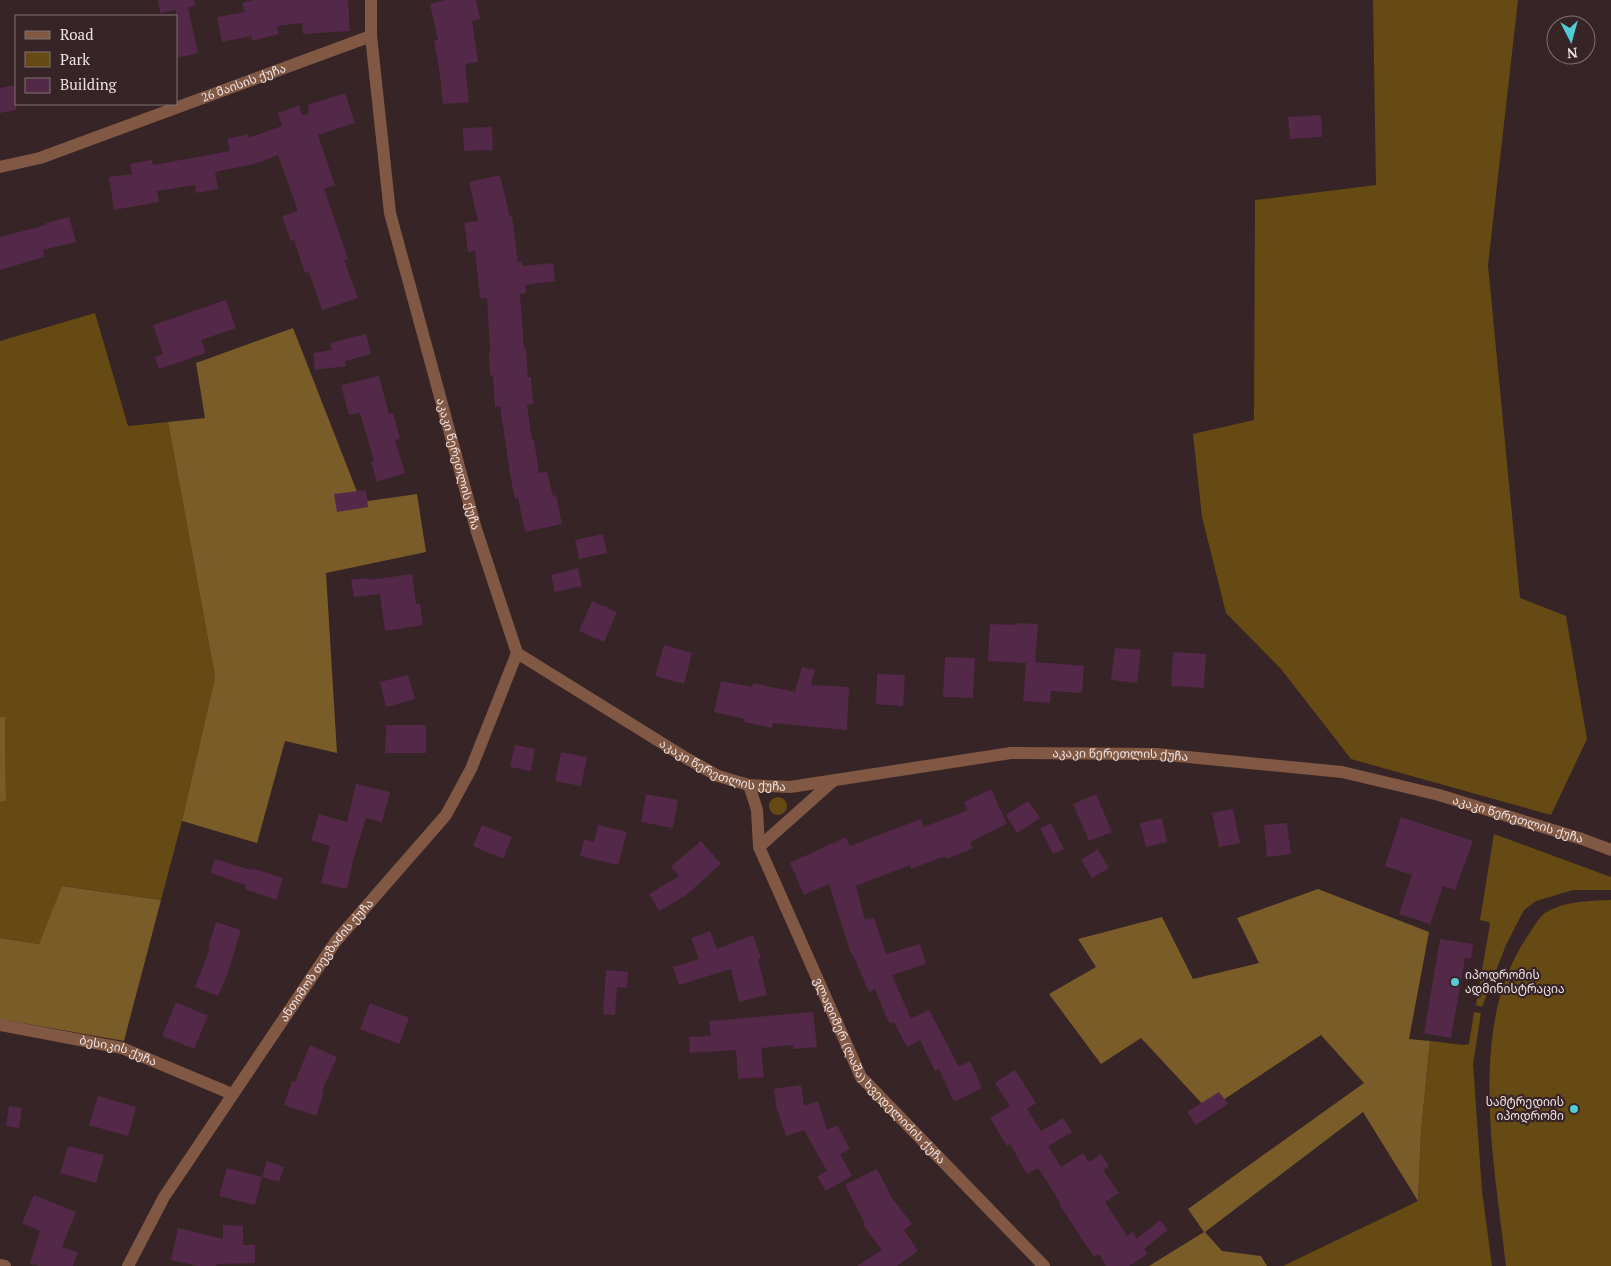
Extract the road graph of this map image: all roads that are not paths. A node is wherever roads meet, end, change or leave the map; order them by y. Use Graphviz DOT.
graph roads {
  1 [pos="371,0"];
  2 [pos="371,36"];
  3 [pos="0,166"];
  4 [pos="517,653"];
  5 [pos="833,780"];
  6 [pos="749,785"];
  7 [pos="759,847"];
  8 [pos="1611,850"];
  9 [pos="0,1025"];
  10 [pos="232,1094"];
  11 [pos="0,1264"];
  12 [pos="5,1266"];
  13 [pos="128,1266"];
  14 [pos="1044,1266"];
  1 -- 2 [label="street, აკაკი წერეთლის ქუჩა"];
  2 -- 3 [label="street, 26 მაისის ქუჩა"];
  2 -- 4 [label="street, აკაკი წერეთლის ქუჩა"];
  4 -- 6 [label="street, აკაკი წერეთლის ქუჩა"];
  4 -- 10 [label="street, ანთიმოზ თევზაძის ქუჩა"];
  5 -- 6 [label="street, აკაკი წერეთლის ქუჩა"];
  5 -- 7 [label="street"];
  5 -- 8 [label="street, აკაკი წერეთლის ქუჩა"];
  6 -- 7 [label="street, ვლადიმერ (ლაშა) ხვედელიძის ქუჩა"];
  7 -- 14 [label="street, ვლადიმერ (ლაშა) ხვედელიძის ქუჩა"];
  9 -- 10 [label="street, ბესიკის ქუჩა"];
  10 -- 13 [label="street, ანთიმოზ თევზაძის ქუჩა"];
  11 -- 12 [label="street"];
}
